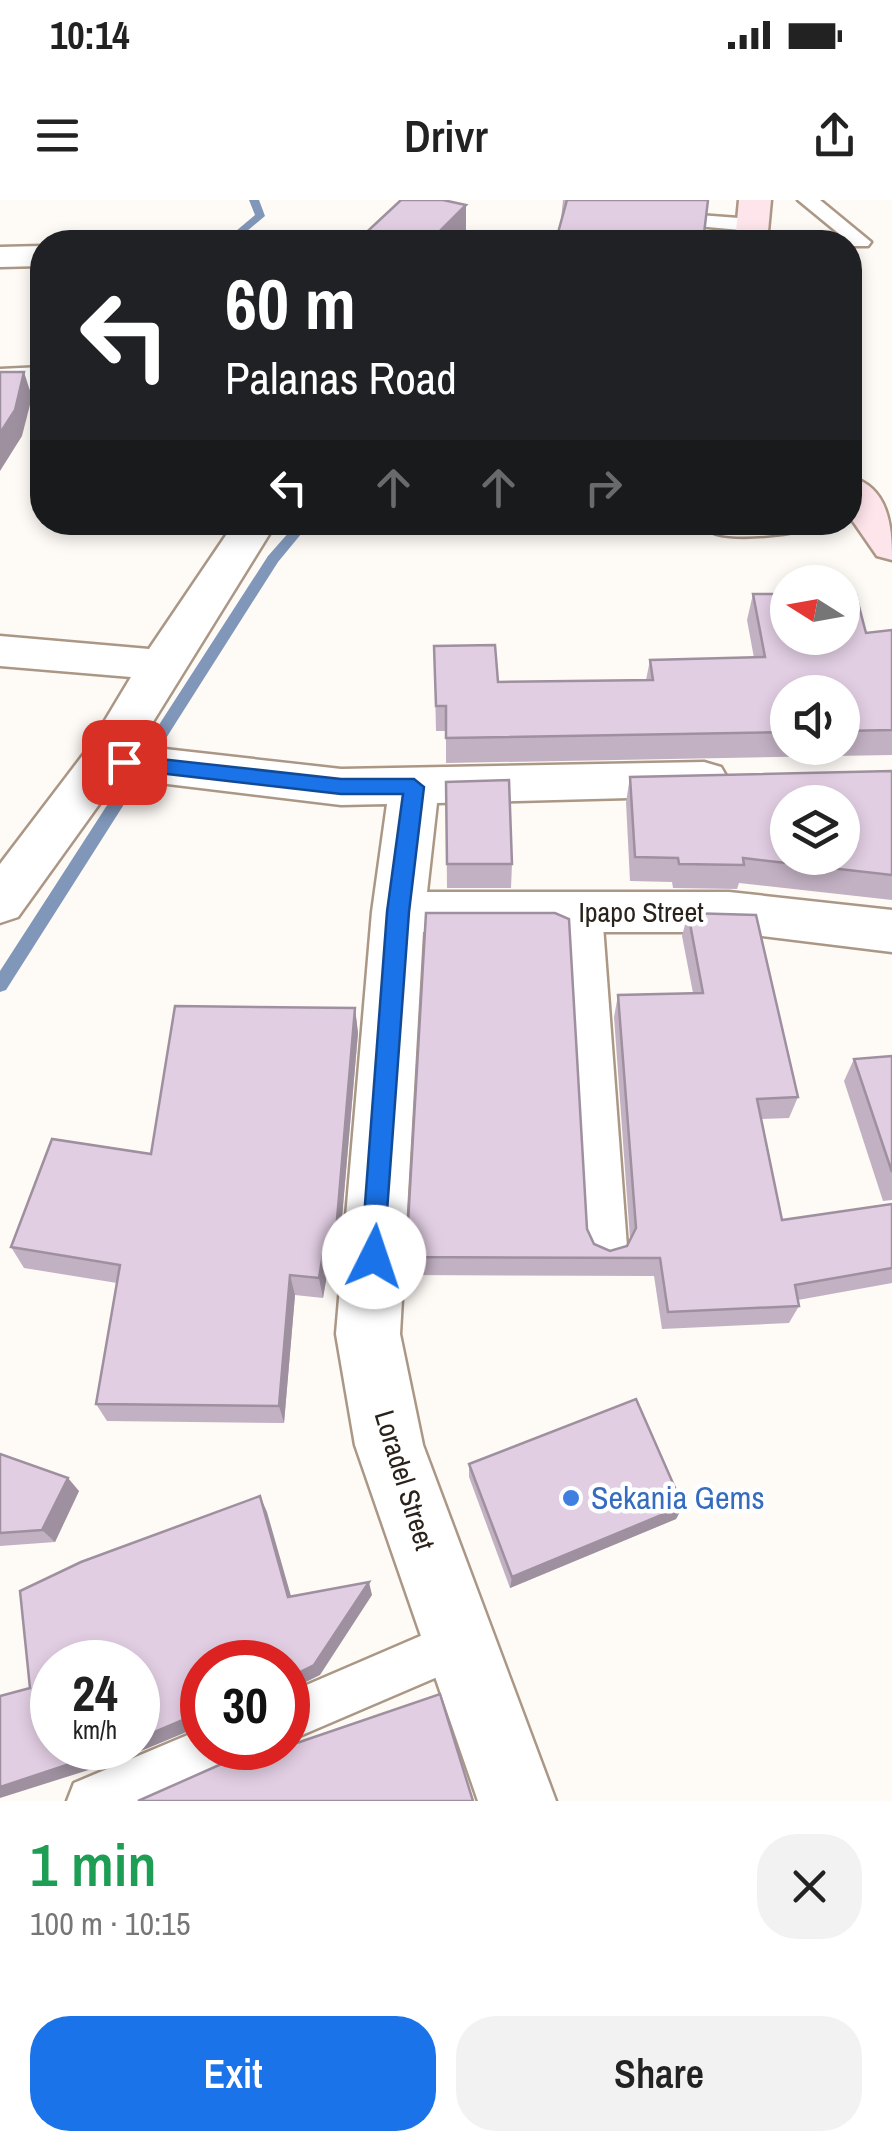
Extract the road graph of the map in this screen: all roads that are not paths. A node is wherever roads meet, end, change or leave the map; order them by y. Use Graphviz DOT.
graph roads {
  1 [pos="808,200"];
  2 [pos="637,216"];
  3 [pos="753,223"];
  4 [pos="846,230"];
  5 [pos="30,256"];
  6 [pos="0,257"];
  7 [pos="30,379"];
  8 [pos="0,380"];
  9 [pos="247,535"];
  10 [pos="0,651"];
  11 [pos="161,664"];
  12 [pos="133,762"];
  13 [pos="756,778"];
  14 [pos="414,787"];
  15 [pos="0,903"];
  16 [pos="398,912"];
  17 [pos="585,912"];
  18 [pos="889,938"];
  19 [pos="607,1246"];
  20 [pos="460,1644"];
  21 [pos="310,1708"];
  22 [pos="180,1764"];
  23 [pos="92,1801"];
  24 [pos="517,1801"];
  1 -- 4 [label="lane"];
  2 -- 3 [label="lane"];
  5 -- 6 [label="street"];
  7 -- 8 [label="street"];
  9 -- 11 [label="street"];
  10 -- 11 [label="street"];
  11 -- 12 [label="street"];
  12 -- 14 [label="street"];
  12 -- 15 [label="street"];
  13 -- 14 [label="street"];
  14 -- 16 [label="street, Loradel Street"];
  16 -- 17 [label="street, Ipapo Street"];
  16 -- 20 [label="street, Loradel Street"];
  17 -- 18 [label="street, Ipapo Street"];
  17 -- 19 [label="lane"];
  20 -- 21 [label="lane"];
  20 -- 24 [label="street, Loradel Street"];
  22 -- 23 [label="lane"];
}
